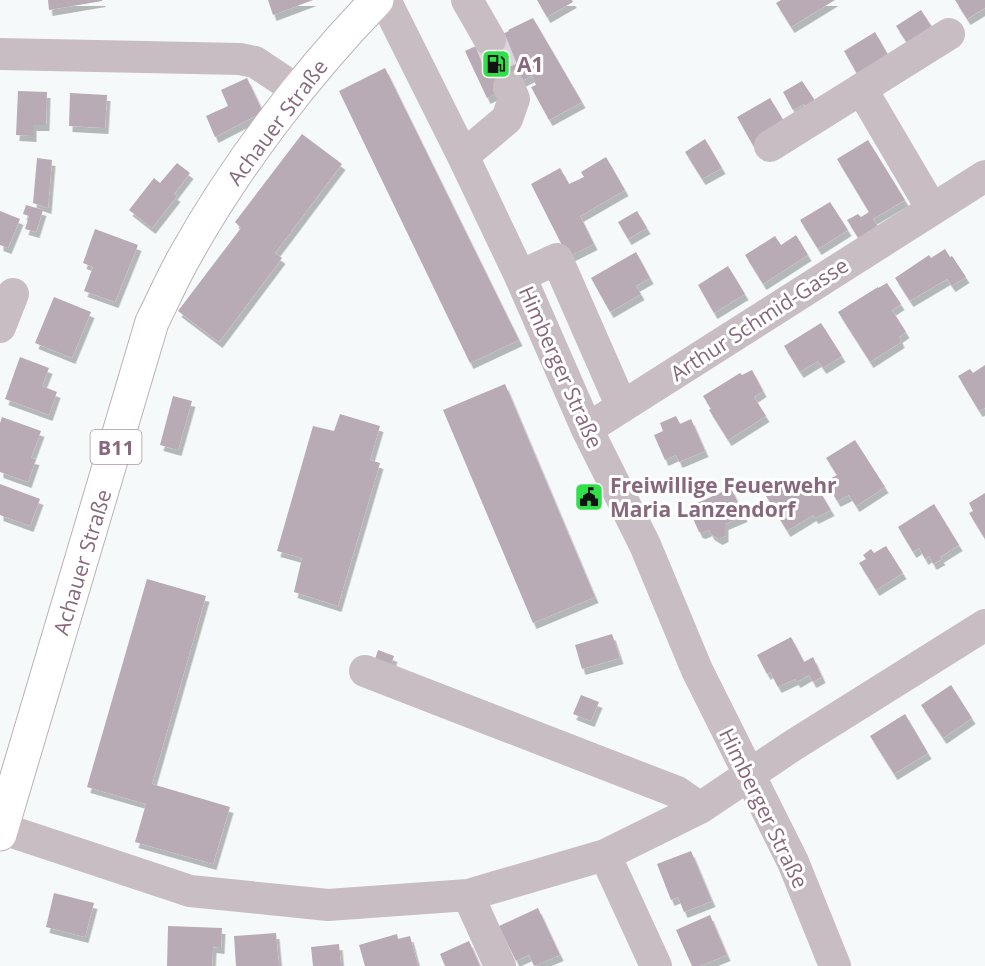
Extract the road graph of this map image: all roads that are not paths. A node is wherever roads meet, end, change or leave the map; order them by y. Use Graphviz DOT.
graph roads {
  1 [pos="377,0"];
  2 [pos="385,0"];
  3 [pos="467,0"];
  4 [pos="949,34"];
  5 [pos="490,40"];
  6 [pos="0,54"];
  7 [pos="509,87"];
  8 [pos="297,90"];
  9 [pos="862,90"];
  10 [pos="770,146"];
  11 [pos="463,156"];
  12 [pos="985,176"];
  13 [pos="932,209"];
  14 [pos="520,276"];
  15 [pos="13,294"];
  16 [pos="0,327"];
  17 [pos="622,407"];
  18 [pos="587,429"];
  19 [pos="985,625"];
  20 [pos="365,671"];
  21 [pos="749,776"];
  22 [pos="700,808"];
  23 [pos="0,830"];
  24 [pos="605,855"];
  25 [pos="468,895"];
  26 [pos="500,966"];
  27 [pos="656,966"];
  28 [pos="835,966"];
  1 -- 8 [label="main road, Achauer Straße / B11"];
  2 -- 11 [label="street, Himberger Straße"];
  3 -- 5 [label="street"];
  4 -- 9 [label="street"];
  6 -- 8 [label="street"];
  7 -- 11 [label="street"];
  8 -- 23 [label="main road, Achauer Straße / B11"];
  9 -- 10 [label="street"];
  9 -- 13 [label="street"];
  11 -- 14 [label="street, Himberger Straße"];
  12 -- 13 [label="street, Arthur Schmid-Gasse"];
  13 -- 17 [label="street, Arthur Schmid-Gasse"];
  14 -- 17 [label="street"];
  14 -- 18 [label="street, Himberger Straße"];
  15 -- 16 [label="street"];
  17 -- 18 [label="street, Arthur Schmid-Gasse"];
  18 -- 21 [label="street, Himberger Straße"];
  19 -- 21 [label="street"];
  20 -- 22 [label="street"];
  21 -- 22 [label="street"];
  21 -- 28 [label="street, Himberger Straße"];
  22 -- 24 [label="street"];
  23 -- 25 [label="street"];
  24 -- 25 [label="street"];
  24 -- 27 [label="street"];
  25 -- 26 [label="street"];
}
